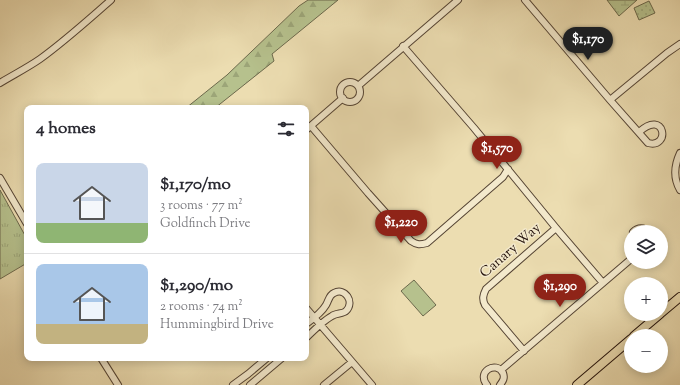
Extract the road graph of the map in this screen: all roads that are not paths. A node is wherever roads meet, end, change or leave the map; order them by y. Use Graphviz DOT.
graph roads {
  1 [pos="111,0"];
  2 [pos="458,0"];
  3 [pos="525,0"];
  4 [pos="680,44"];
  5 [pos="403,46"];
  6 [pos="0,83"];
  7 [pos="358,86"];
  8 [pos="343,98"];
  9 [pos="610,100"];
  10 [pos="309,127"];
  11 [pos="309,129"];
  12 [pos="638,132"];
  13 [pos="680,153"];
  14 [pos="508,169"];
  15 [pos="0,178"];
  16 [pos="680,190"];
  17 [pos="24,219"];
  18 [pos="556,228"];
  19 [pos="624,265"];
  20 [pos="603,283"];
  21 [pos="680,297"];
  22 [pos="668,307"];
  23 [pos="309,312"];
  24 [pos="314,318"];
  25 [pos="652,321"];
  26 [pos="309,322"];
  27 [pos="321,325"];
  28 [pos="642,329"];
  29 [pos="309,335"];
  30 [pos="624,345"];
  31 [pos="524,350"];
  32 [pos="104,361"];
  33 [pos="263,361"];
  34 [pos="278,361"];
  35 [pos="352,362"];
  36 [pos="501,370"];
  37 [pos="486,384"];
  38 [pos="118,385"];
  39 [pos="233,385"];
  40 [pos="250,385"];
  41 [pos="324,385"];
  42 [pos="372,385"];
  43 [pos="500,385"];
  44 [pos="577,385"];
  1 -- 6 [label="street"];
  2 -- 5 [label="street"];
  3 -- 9 [label="street"];
  4 -- 9 [label="street"];
  5 -- 7 [label="street"];
  5 -- 14 [label="street"];
  7 -- 8 [label="street"];
  7 -- 8 [label="street"];
  8 -- 10 [label="street"];
  9 -- 12 [label="street"];
  11 -- 14 [label="street"];
  13 -- 16 [label="street"];
  14 -- 18 [label="street"];
  15 -- 17 [label="street"];
  18 -- 20 [label="street"];
  18 -- 31 [label="street, Canary Way"];
  19 -- 20 [label="street"];
  20 -- 31 [label="street"];
  21 -- 22 [label="main road"];
  23 -- 24 [label="street"];
  24 -- 26 [label="street"];
  24 -- 27 [label="street"];
  24 -- 27 [label="street"];
  25 -- 28 [label="main road"];
  27 -- 29 [label="street"];
  27 -- 35 [label="street"];
  30 -- 44 [label="main road"];
  31 -- 36 [label="street"];
  32 -- 38 [label="street"];
  33 -- 39 [label="street"];
  34 -- 40 [label="street"];
  35 -- 41 [label="street"];
  35 -- 42 [label="street"];
  36 -- 37 [label="street"];
  36 -- 43 [label="street"];
}
